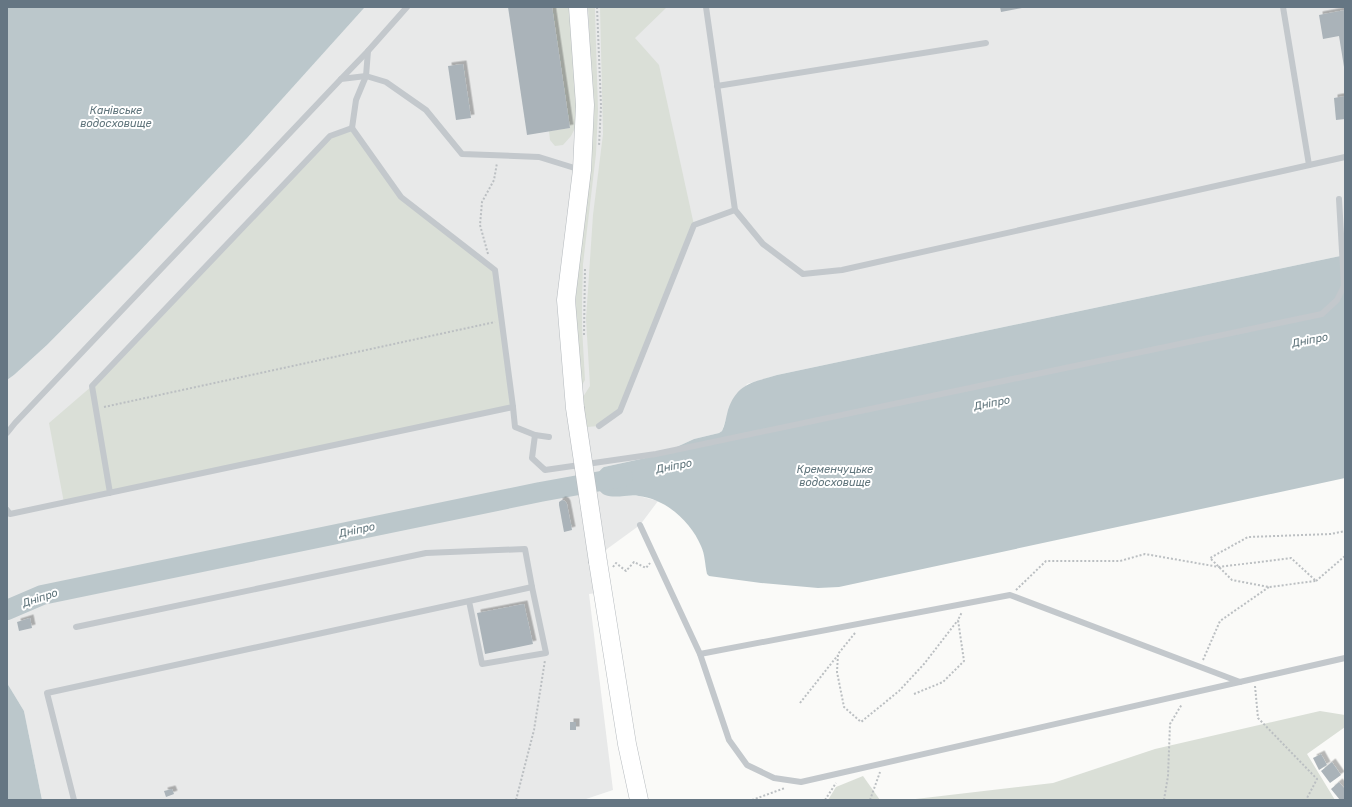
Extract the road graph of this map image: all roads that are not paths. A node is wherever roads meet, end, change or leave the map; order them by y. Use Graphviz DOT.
graph roads {
  1 [pos="407,7"];
  2 [pos="578,7"];
  3 [pos="706,7"];
  4 [pos="1283,7"];
  5 [pos="986,43"];
  6 [pos="368,50"];
  7 [pos="366,76"];
  8 [pos="341,79"];
  9 [pos="717,86"];
  10 [pos="352,128"];
  11 [pos="1345,157"];
  12 [pos="1309,165"];
  13 [pos="582,170"];
  14 [pos="1339,199"];
  15 [pos="735,210"];
  16 [pos="513,407"];
  17 [pos="7,422"];
  18 [pos="14,422"];
  19 [pos="599,426"];
  20 [pos="7,433"];
  21 [pos="535,435"];
  22 [pos="549,437"];
  23 [pos="110,493"];
  24 [pos="7,510"];
  25 [pos="640,525"];
  26 [pos="532,587"];
  27 [pos="469,601"];
  28 [pos="76,627"];
  29 [pos="700,654"];
  30 [pos="1345,658"];
  31 [pos="1240,682"];
  32 [pos="74,800"];
  33 [pos="639,800"];
  1 -- 6 [label="lane"];
  2 -- 13 [label="main road"];
  3 -- 9 [label="lane"];
  4 -- 12 [label="lane"];
  5 -- 9 [label="lane"];
  6 -- 7 [label="lane"];
  6 -- 8 [label="lane"];
  7 -- 8 [label="lane"];
  7 -- 10 [label="lane"];
  7 -- 13 [label="lane"];
  8 -- 18 [label="lane"];
  9 -- 15 [label="lane"];
  10 -- 16 [label="lane"];
  10 -- 23 [label="lane"];
  11 -- 12 [label="lane"];
  12 -- 15 [label="lane"];
  13 -- 33 [label="main road, bridge"];
  14 -- 21 [label="lane"];
  15 -- 19 [label="lane"];
  16 -- 21 [label="lane"];
  16 -- 23 [label="lane"];
  17 -- 18 [label="lane"];
  18 -- 20 [label="lane"];
  21 -- 22 [label="lane"];
  23 -- 24 [label="lane"];
  25 -- 29 [label="lane"];
  26 -- 27 [label="lane"];
  26 -- 27 [label="lane"];
  26 -- 28 [label="lane"];
  27 -- 32 [label="lane"];
  29 -- 31 [label="lane"];
  29 -- 31 [label="lane"];
  30 -- 31 [label="lane"];
}
